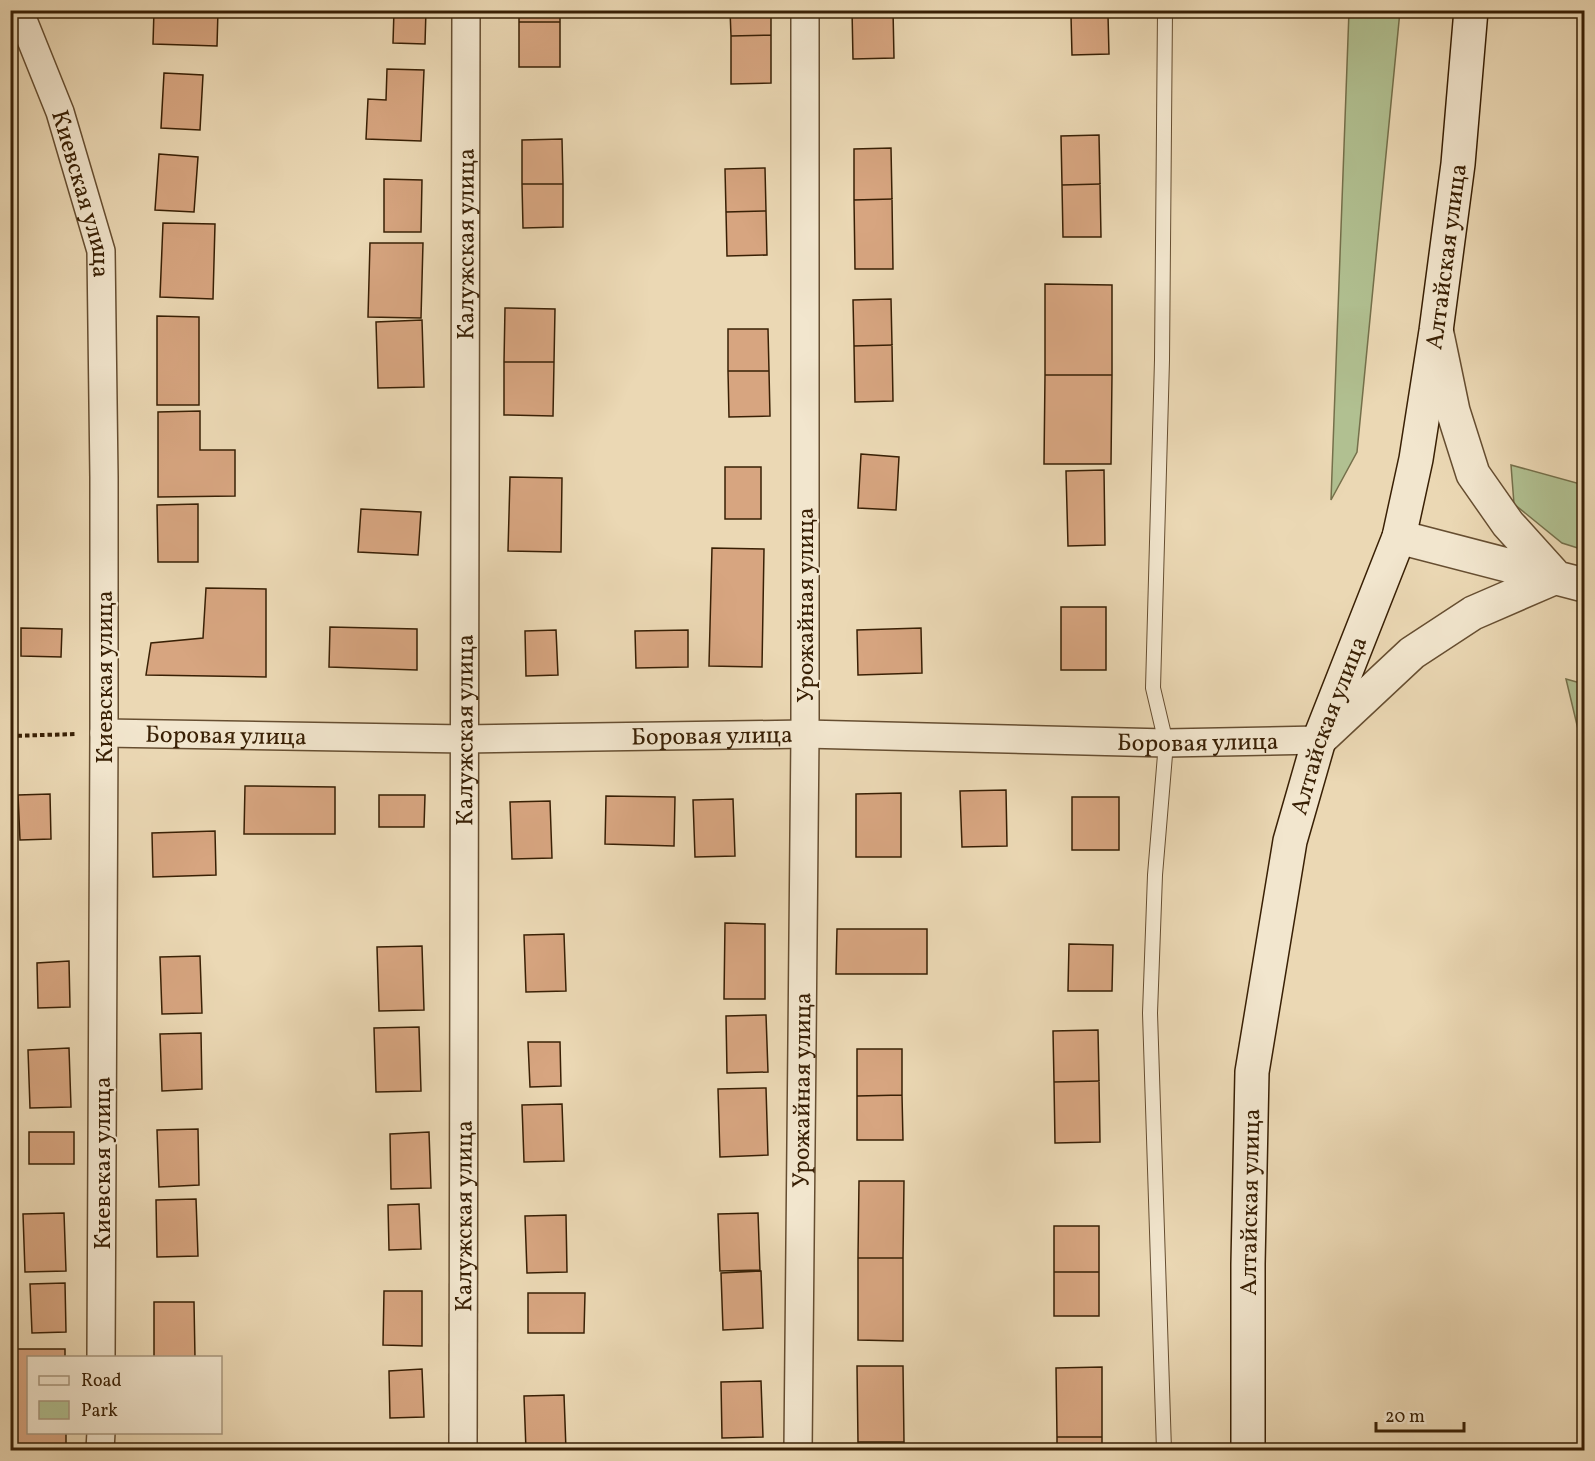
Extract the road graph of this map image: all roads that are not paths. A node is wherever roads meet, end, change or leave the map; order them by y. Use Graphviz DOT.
graph roads {
  1 [pos="19,10"];
  2 [pos="466,10"];
  3 [pos="805,10"];
  4 [pos="1165,10"];
  5 [pos="1471,10"];
  6 [pos="1437,331"];
  7 [pos="1399,537"];
  8 [pos="1570,581"];
  9 [pos="104,733"];
  10 [pos="805,734"];
  11 [pos="465,739"];
  12 [pos="1319,740"];
  13 [pos="1166,743"];
  14 [pos="101,1356"];
  15 [pos="100,1434"];
  16 [pos="100,1450"];
  17 [pos="464,1450"];
  18 [pos="798,1450"];
  19 [pos="1164,1450"];
  20 [pos="1248,1450"];
  1 -- 9 [label="street, Киевская улица"];
  2 -- 11 [label="street, Калужская улица"];
  3 -- 10 [label="street, Урожайная улица"];
  4 -- 13 [label="lane"];
  5 -- 6 [label="main road, Алтайская улица"];
  6 -- 7 [label="main road, Алтайская улица"];
  6 -- 8 [label="main road"];
  7 -- 8 [label="main road"];
  7 -- 12 [label="main road, Алтайская улица"];
  8 -- 12 [label="main road"];
  9 -- 11 [label="street, Боровая улица"];
  9 -- 14 [label="street, Киевская улица"];
  10 -- 11 [label="street, Боровая улица"];
  10 -- 13 [label="street, Боровая улица"];
  10 -- 18 [label="street, Урожайная улица"];
  11 -- 17 [label="street, Калужская улица"];
  12 -- 13 [label="street, Боровая улица"];
  12 -- 20 [label="main road, Алтайская улица"];
  13 -- 19 [label="lane"];
  15 -- 16 [label="street"];
}
